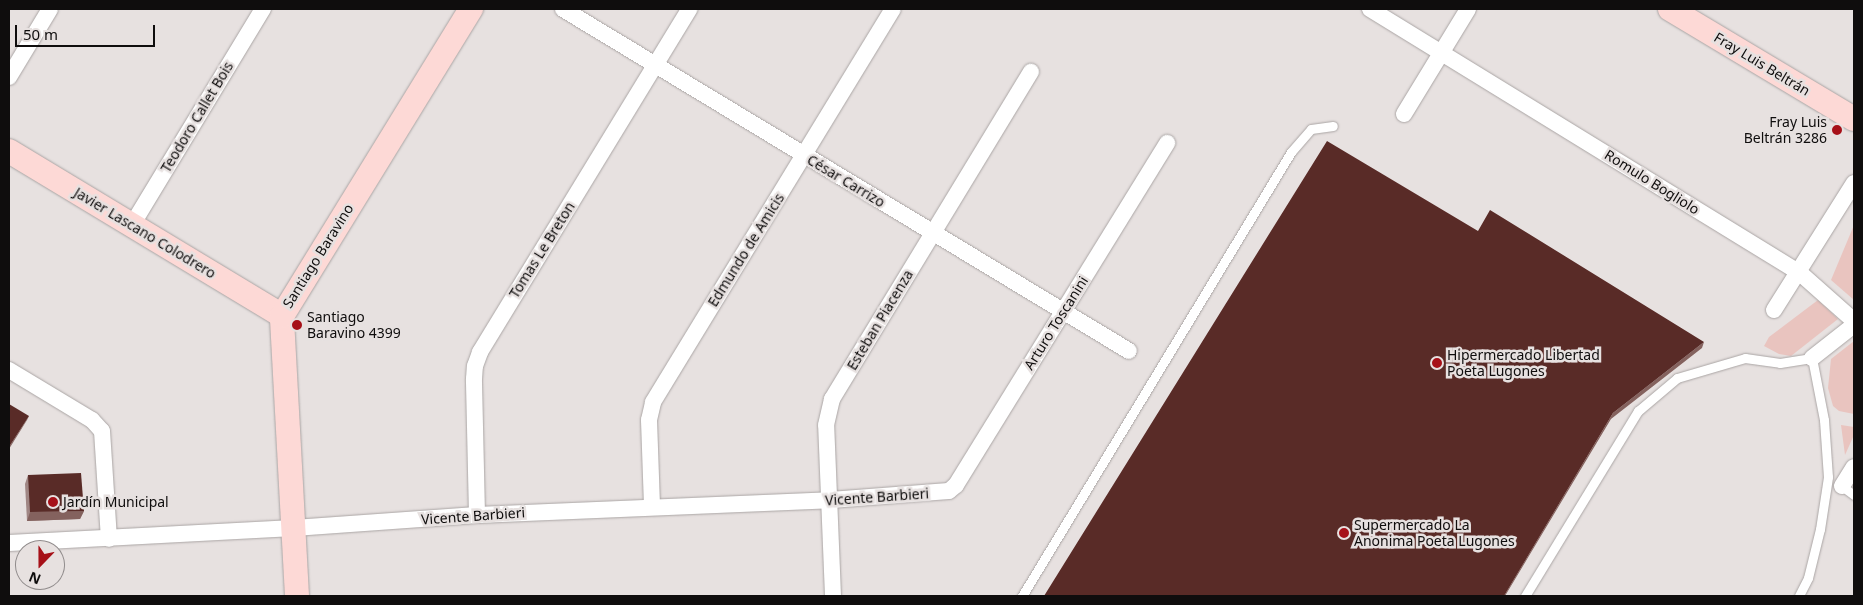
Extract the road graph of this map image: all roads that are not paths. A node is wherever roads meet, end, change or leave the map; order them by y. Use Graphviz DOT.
graph roads {
  1 [pos="50,9"];
  2 [pos="263,9"];
  3 [pos="470,9"];
  4 [pos="563,9"];
  5 [pos="689,9"];
  6 [pos="893,9"];
  7 [pos="1370,9"];
  8 [pos="1468,9"];
  9 [pos="1670,9"];
  10 [pos="1442,52"];
  11 [pos="656,65"];
  12 [pos="1031,72"];
  13 [pos="9,77"];
  14 [pos="1404,114"];
  15 [pos="1854,119"];
  16 [pos="1333,126"];
  17 [pos="1167,143"];
  18 [pos="9,151"];
  19 [pos="804,155"];
  20 [pos="1854,183"];
  21 [pos="132,225"];
  22 [pos="933,234"];
  23 [pos="1800,273"];
  24 [pos="1774,310"];
  25 [pos="1063,311"];
  26 [pos="282,316"];
  27 [pos="1854,321"];
  28 [pos="1854,325"];
  29 [pos="1129,351"];
  30 [pos="1812,358"];
  31 [pos="9,370"];
  32 [pos="1854,467"];
  33 [pos="1848,490"];
  34 [pos="937,493"];
  35 [pos="830,500"];
  36 [pos="652,506"];
  37 [pos="477,515"];
  38 [pos="294,528"];
  39 [pos="109,539"];
  40 [pos="9,543"];
  41 [pos="297,596"];
  42 [pos="833,596"];
  43 [pos="1022,596"];
  44 [pos="1525,596"];
  45 [pos="1799,596"];
  1 -- 13 [label="street"];
  2 -- 21 [label="street, Teodoro Callet Bois"];
  3 -- 26 [label="main road, Santiago Baravino"];
  4 -- 11 [label="street, César Carrizo"];
  5 -- 11 [label="street, Tomas Le Breton"];
  6 -- 19 [label="street, Edmundo de Amicis"];
  7 -- 10 [label="street, Romulo Bogliolo"];
  8 -- 10 [label="street"];
  9 -- 15 [label="main road, Fray Luis Beltrán"];
  10 -- 14 [label="street"];
  10 -- 23 [label="street, Romulo Bogliolo"];
  11 -- 19 [label="street, César Carrizo"];
  11 -- 37 [label="street, Tomas Le Breton"];
  12 -- 22 [label="street, Esteban Piacenza"];
  16 -- 43 [label="lane"];
  17 -- 25 [label="street, Arturo Toscanini"];
  18 -- 21 [label="main road, Javier Lascano Colodrero"];
  19 -- 22 [label="street, César Carrizo"];
  19 -- 36 [label="street, Edmundo de Amicis"];
  20 -- 23 [label="street"];
  21 -- 26 [label="main road, Javier Lascano Colodrero"];
  22 -- 25 [label="street, César Carrizo"];
  22 -- 35 [label="street, Esteban Piacenza"];
  23 -- 24 [label="street"];
  23 -- 27 [label="street, Romulo Bogliolo"];
  25 -- 29 [label="street, César Carrizo"];
  25 -- 34 [label="street, Arturo Toscanini"];
  26 -- 38 [label="main road, Santiago Baravino"];
  28 -- 30 [label="street"];
  30 -- 44 [label="lane"];
  30 -- 45 [label="lane"];
  31 -- 39 [label="street"];
  32 -- 33 [label="street"];
  34 -- 35 [label="street, Vicente Barbieri"];
  35 -- 36 [label="street, Vicente Barbieri"];
  35 -- 42 [label="street, Esteban Piacenza"];
  36 -- 37 [label="street, Vicente Barbieri"];
  37 -- 38 [label="street, Vicente Barbieri"];
  38 -- 39 [label="street, Vicente Barbieri"];
  38 -- 41 [label="main road, Santiago Baravino"];
  39 -- 40 [label="street, Vicente Barbieri"];
}
